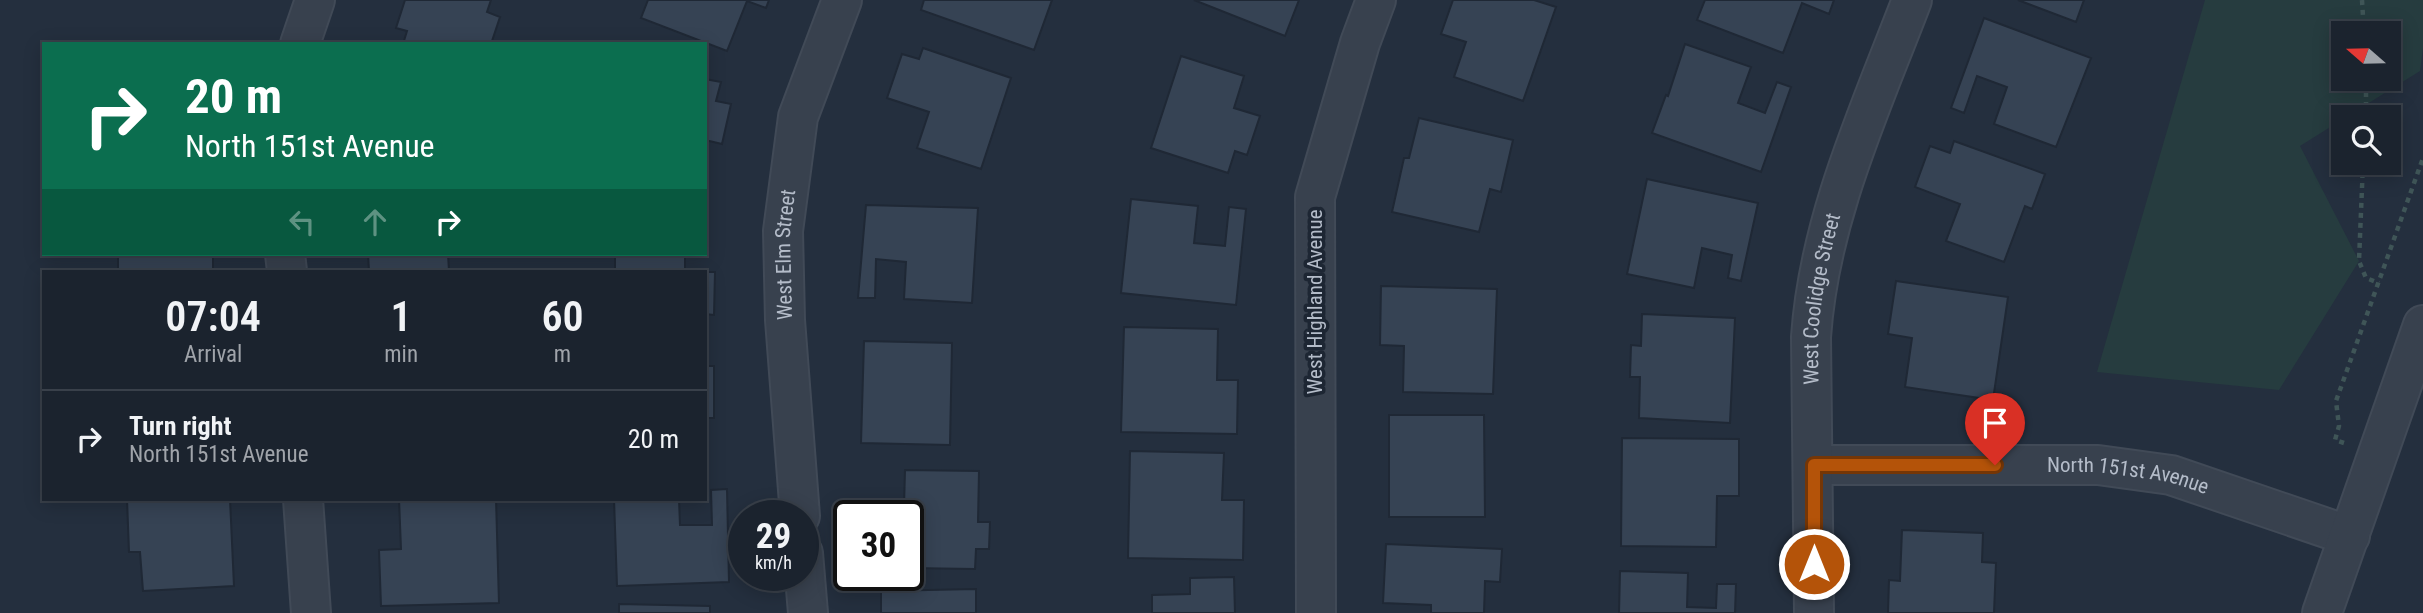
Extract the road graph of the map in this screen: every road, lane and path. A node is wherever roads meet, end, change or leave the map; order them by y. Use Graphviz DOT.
graph roads {
  1 [pos="315,0"];
  2 [pos="842,0"];
  3 [pos="1376,0"];
  4 [pos="1912,0"];
  5 [pos="2362,0"];
  6 [pos="2363,21"];
  7 [pos="301,42"];
  8 [pos="2423,158"];
  9 [pos="2363,175"];
  10 [pos="2379,283"];
  11 [pos="2423,325"];
  12 [pos="2378,455"];
  13 [pos="1814,465"];
  14 [pos="799,500"];
  15 [pos="303,501"];
  16 [pos="2350,536"];
  17 [pos="806,591"];
  18 [pos="311,613"];
  19 [pos="808,613"];
  20 [pos="1316,613"];
  21 [pos="1814,613"];
  22 [pos="2322,613"];
  1 -- 7 [label="street"];
  2 -- 14 [label="street, West Elm Street"];
  3 -- 20 [label="street, West Highland Avenue"];
  4 -- 13 [label="street, West Coolidge Street"];
  5 -- 6 [label="path"];
  8 -- 10 [label="path"];
  9 -- 10 [label="path"];
  10 -- 12 [label="path"];
  11 -- 12 [label="street"];
  12 -- 16 [label="street"];
  13 -- 16 [label="street, North 151st Avenue"];
  13 -- 21 [label="street, West Coolidge Street"];
  15 -- 18 [label="street"];
  16 -- 22 [label="street"];
  17 -- 19 [label="street"];
}
